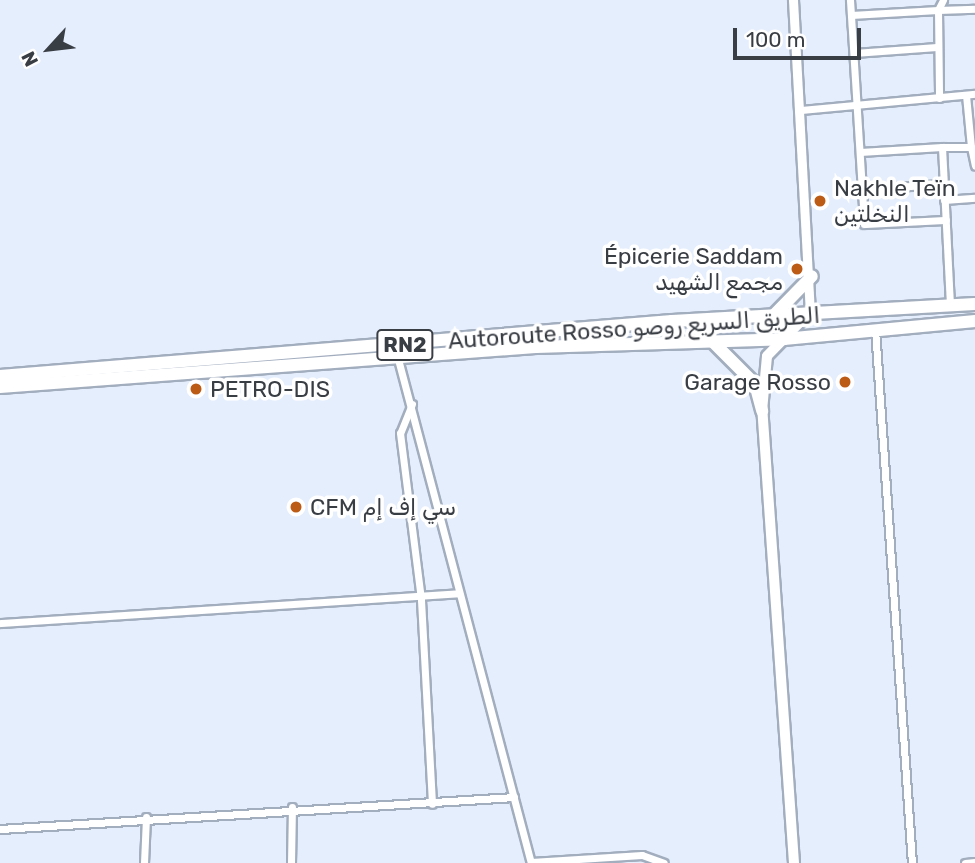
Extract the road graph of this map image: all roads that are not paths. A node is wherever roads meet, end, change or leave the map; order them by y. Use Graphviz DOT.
graph roads {
  1 [pos="793,0"];
  2 [pos="849,0"];
  3 [pos="943,0"];
  4 [pos="975,9"];
  5 [pos="938,10"];
  6 [pos="851,15"];
  7 [pos="937,47"];
  8 [pos="854,53"];
  9 [pos="971,95"];
  10 [pos="939,98"];
  11 [pos="858,103"];
  12 [pos="801,110"];
  13 [pos="942,147"];
  14 [pos="971,147"];
  15 [pos="860,152"];
  16 [pos="975,166"];
  17 [pos="943,184"];
  18 [pos="862,189"];
  19 [pos="975,198"];
  20 [pos="944,200"];
  21 [pos="946,220"];
  22 [pos="812,276"];
  23 [pos="975,304"];
  24 [pos="950,306"];
  25 [pos="810,312"];
  26 [pos="774,315"];
  27 [pos="975,321"];
  28 [pos="875,327"];
  29 [pos="784,339"];
  30 [pos="713,342"];
  31 [pos="398,359"];
  32 [pos="0,376"];
  33 [pos="0,387"];
  34 [pos="412,404"];
  35 [pos="762,411"];
  36 [pos="459,593"];
  37 [pos="421,600"];
  38 [pos="0,623"];
  39 [pos="513,797"];
  40 [pos="432,804"];
  41 [pos="292,807"];
  42 [pos="146,817"];
  43 [pos="0,829"];
  44 [pos="531,862"];
  45 [pos="975,862"];
  46 [pos="144,863"];
  47 [pos="291,863"];
  48 [pos="664,863"];
  49 [pos="794,863"];
  50 [pos="912,863"];
  51 [pos="965,863"];
  1 -- 12 [label="street"];
  2 -- 6 [label="street"];
  3 -- 5 [label="street"];
  4 -- 5 [label="street"];
  5 -- 6 [label="street"];
  5 -- 7 [label="street"];
  6 -- 8 [label="street"];
  7 -- 8 [label="street"];
  7 -- 10 [label="street"];
  8 -- 11 [label="street"];
  9 -- 10 [label="street"];
  9 -- 14 [label="street"];
  10 -- 11 [label="street"];
  11 -- 12 [label="street"];
  11 -- 15 [label="street"];
  12 -- 22 [label="street"];
  13 -- 14 [label="street"];
  13 -- 15 [label="street"];
  13 -- 17 [label="street"];
  14 -- 16 [label="street"];
  15 -- 18 [label="street"];
  17 -- 18 [label="street"];
  17 -- 20 [label="street"];
  18 -- 21 [label="street"];
  19 -- 20 [label="street"];
  20 -- 21 [label="street"];
  21 -- 24 [label="street"];
  22 -- 25 [label="street"];
  22 -- 26 [label="highway"];
  23 -- 24 [label="highway, Autoroute Rosso الطريق السريع روصو / RN2"];
  24 -- 25 [label="highway, Autoroute Rosso الطريق السريع روصو / RN2"];
  25 -- 26 [label="highway, Autoroute Rosso الطريق السريع روصو / RN2"];
  25 -- 29 [label="main road"];
  26 -- 32 [label="highway, Autoroute Rosso الطريق السريع روصو / RN2"];
  27 -- 28 [label="highway, Autoroute Rosso الطريق السريع روصو / RN2"];
  28 -- 29 [label="highway, Autoroute Rosso الطريق السريع روصو / RN2"];
  28 -- 50 [label="street"];
  29 -- 30 [label="highway, Autoroute Rosso الطريق السريع روصو / RN2"];
  29 -- 35 [label="main road"];
  30 -- 31 [label="highway, Autoroute Rosso الطريق السريع روصو / RN2"];
  30 -- 35 [label="highway"];
  31 -- 33 [label="highway, Autoroute Rosso الطريق السريع روصو / RN2"];
  31 -- 34 [label="street"];
  34 -- 36 [label="street"];
  34 -- 37 [label="street"];
  35 -- 49 [label="main road"];
  36 -- 37 [label="street"];
  36 -- 39 [label="street"];
  37 -- 38 [label="street"];
  37 -- 40 [label="street"];
  39 -- 40 [label="street"];
  39 -- 44 [label="street"];
  40 -- 41 [label="street"];
  41 -- 42 [label="street"];
  41 -- 47 [label="street"];
  42 -- 43 [label="street"];
  42 -- 46 [label="street"];
  44 -- 48 [label="street"];
  45 -- 51 [label="street"];
}
